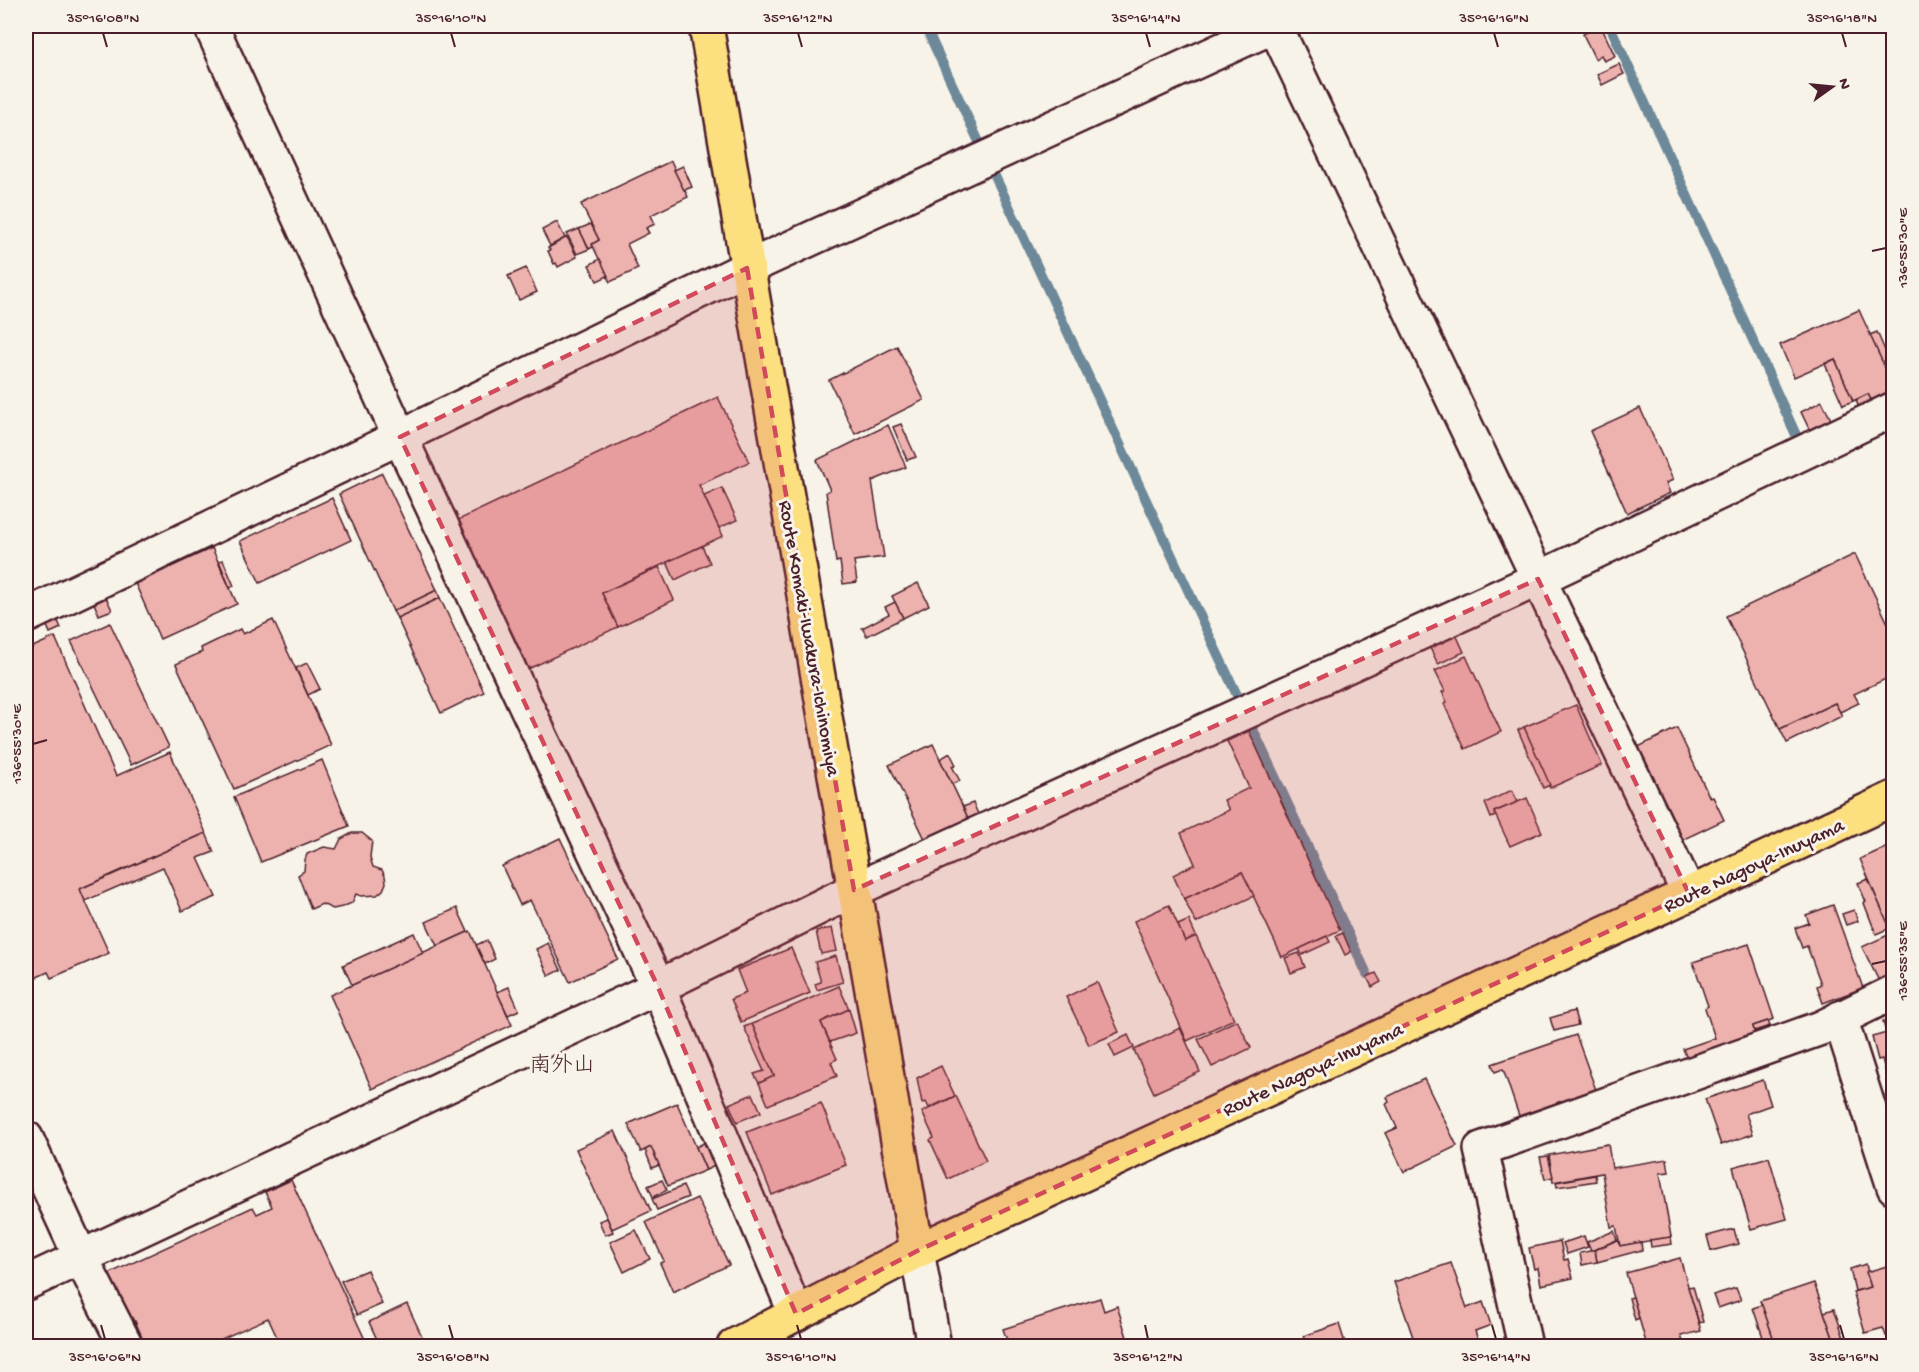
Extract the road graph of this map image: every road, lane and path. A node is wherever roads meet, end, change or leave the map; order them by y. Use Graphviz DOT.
graph roads {
  1 [pos="211,26"];
  2 [pos="706,26"];
  3 [pos="1275,26"];
  4 [pos="747,268"];
  5 [pos="1893,409"];
  6 [pos="400,437"];
  7 [pos="1538,579"];
  8 [pos="26,616"];
  9 [pos="1893,798"];
  10 [pos="854,890"];
  11 [pos="1689,894"];
  12 [pos="658,987"];
  13 [pos="1893,992"];
  14 [pos="1840,1018"];
  15 [pos="26,1138"];
  16 [pos="1893,1187"];
  17 [pos="917,1251"];
  18 [pos="81,1258"];
  19 [pos="26,1283"];
  20 [pos="795,1314"];
  21 [pos="126,1347"];
  22 [pos="734,1347"];
  23 [pos="933,1347"];
  24 [pos="1525,1347"];
  1 -- 6 [label="street"];
  2 -- 4 [label="main road, Route Komaki-Iwakura-Ichinomiya"];
  3 -- 4 [label="street"];
  3 -- 7 [label="street"];
  4 -- 6 [label="street"];
  4 -- 10 [label="main road, Route Komaki-Iwakura-Ichinomiya"];
  5 -- 7 [label="street"];
  6 -- 8 [label="street"];
  6 -- 12 [label="street"];
  7 -- 10 [label="street"];
  7 -- 11 [label="street"];
  9 -- 11 [label="main road, Route Nagoya-Inuyama"];
  10 -- 12 [label="street"];
  10 -- 17 [label="main road, Route Komaki-Iwakura-Ichinomiya"];
  11 -- 17 [label="main road, Route Nagoya-Inuyama"];
  12 -- 18 [label="street"];
  12 -- 20 [label="street"];
  13 -- 14 [label="street"];
  14 -- 16 [label="street"];
  14 -- 24 [label="street"];
  15 -- 18 [label="street"];
  17 -- 20 [label="main road, Route Nagoya-Inuyama"];
  17 -- 23 [label="street"];
  18 -- 19 [label="street"];
  18 -- 21 [label="street"];
  20 -- 22 [label="main road, Route Nagoya-Inuyama"];
}
